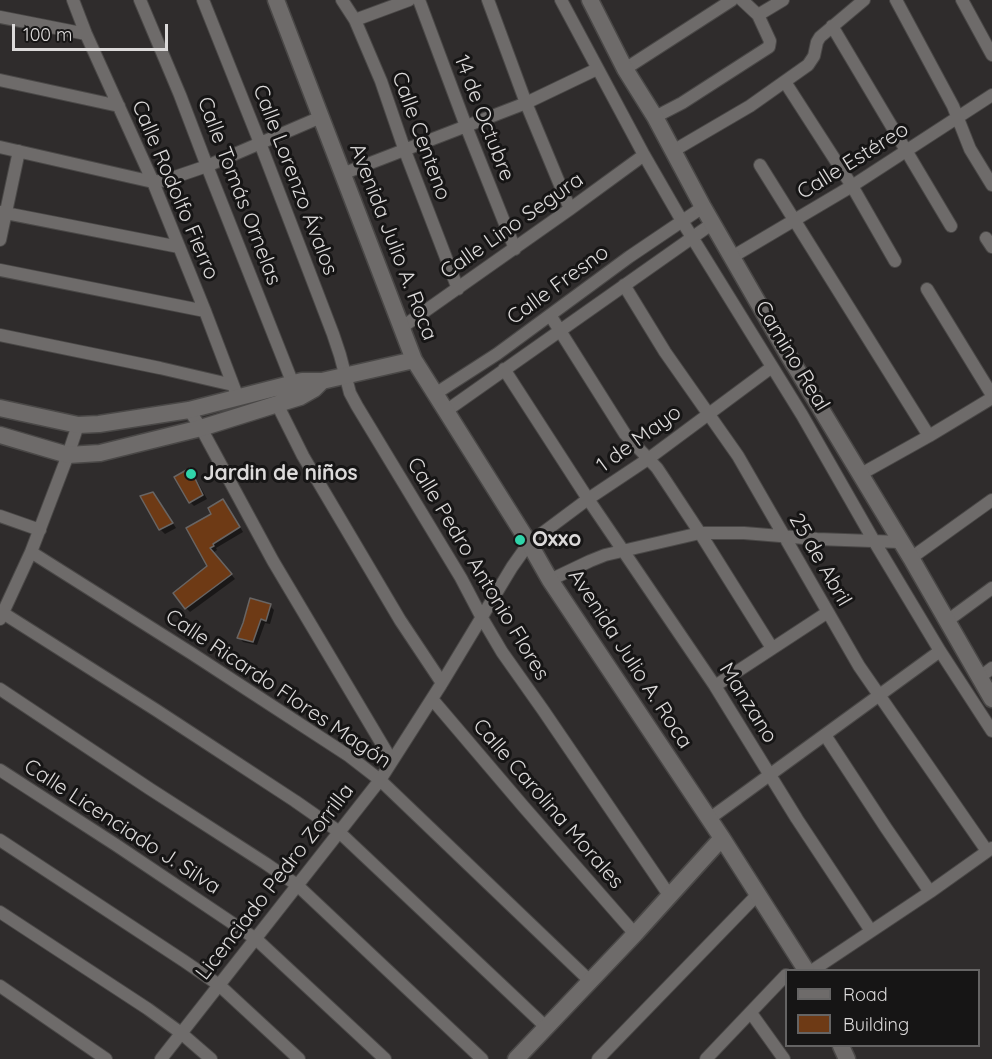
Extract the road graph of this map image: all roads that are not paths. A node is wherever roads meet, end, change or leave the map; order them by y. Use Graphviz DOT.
graph roads {
  1 [pos="73,0"];
  2 [pos="140,0"];
  3 [pos="203,0"];
  4 [pos="276,0"];
  5 [pos="342,0"];
  6 [pos="409,0"];
  7 [pos="419,0"];
  8 [pos="488,0"];
  9 [pos="561,0"];
  10 [pos="590,0"];
  11 [pos="732,0"];
  12 [pos="742,0"];
  13 [pos="783,0"];
  14 [pos="864,0"];
  15 [pos="896,0"];
  16 [pos="962,0"];
  17 [pos="758,15"];
  18 [pos="0,17"];
  19 [pos="355,20"];
  20 [pos="832,26"];
  21 [pos="86,34"];
  22 [pos="992,55"];
  23 [pos="597,69"];
  24 [pos="625,69"];
  25 [pos="0,80"];
  26 [pos="785,82"];
  27 [pos="992,95"];
  28 [pos="526,103"];
  29 [pos="119,106"];
  30 [pos="321,117"];
  31 [pos="655,117"];
  32 [pos="958,117"];
  33 [pos="466,126"];
  34 [pos="260,143"];
  35 [pos="0,147"];
  36 [pos="19,151"];
  37 [pos="405,151"];
  38 [pos="673,152"];
  39 [pos="905,152"];
  40 [pos="644,155"];
  41 [pos="760,165"];
  42 [pos="207,166"];
  43 [pos="342,174"];
  44 [pos="153,182"];
  45 [pos="992,185"];
  46 [pos="852,186"];
  47 [pos="703,207"];
  48 [pos="570,209"];
  49 [pos="3,213"];
  50 [pos="794,220"];
  51 [pos="682,221"];
  52 [pos="712,223"];
  53 [pos="951,226"];
  54 [pos="692,238"];
  55 [pos="0,240"];
  56 [pos="179,247"];
  57 [pos="514,249"];
  58 [pos="732,257"];
  59 [pos="895,261"];
  60 [pos="0,270"];
  61 [pos="624,285"];
  62 [pos="458,289"];
  63 [pos="927,290"];
  64 [pos="205,311"];
  65 [pos="550,315"];
  66 [pos="401,328"];
  67 [pos="560,330"];
  68 [pos="0,335"];
  69 [pos="414,360"];
  70 [pos="772,367"];
  71 [pos="504,369"];
  72 [pos="346,376"];
  73 [pos="296,390"];
  74 [pos="235,391"];
  75 [pos="435,394"];
  76 [pos="992,397"];
  77 [pos="277,404"];
  78 [pos="0,408"];
  79 [pos="189,410"];
  80 [pos="446,411"];
  81 [pos="709,413"];
  82 [pos="78,425"];
  83 [pos="201,428"];
  84 [pos="0,435"];
  85 [pos="929,436"];
  86 [pos="68,455"];
  87 [pos="648,459"];
  88 [pos="861,474"];
  89 [pos="588,500"];
  90 [pos="992,500"];
  91 [pos="0,516"];
  92 [pos="40,531"];
  93 [pos="700,533"];
  94 [pos="784,536"];
  95 [pos="874,541"];
  96 [pos="900,542"];
  97 [pos="529,543"];
  98 [pos="623,551"];
  99 [pos="31,552"];
  100 [pos="911,558"];
  101 [pos="550,580"];
  102 [pos="992,588"];
  103 [pos="5,595"];
  104 [pos="828,612"];
  105 [pos="1,616"];
  106 [pos="482,618"];
  107 [pos="947,621"];
  108 [pos="772,648"];
  109 [pos="940,651"];
  110 [pos="985,673"];
  111 [pos="442,683"];
  112 [pos="715,686"];
  113 [pos="0,689"];
  114 [pos="880,695"];
  115 [pos="432,699"];
  116 [pos="992,699"];
  117 [pos="992,730"];
  118 [pos="825,735"];
  119 [pos="392,761"];
  120 [pos="0,770"];
  121 [pos="770,775"];
  122 [pos="380,780"];
  123 [pos="709,819"];
  124 [pos="338,831"];
  125 [pos="722,838"];
  126 [pos="0,840"];
  127 [pos="989,849"];
  128 [pos="297,885"];
  129 [pos="930,892"];
  130 [pos="758,894"];
  131 [pos="669,895"];
  132 [pos="0,912"];
  133 [pos="871,931"];
  134 [pos="635,934"];
  135 [pos="256,939"];
  136 [pos="803,968"];
  137 [pos="785,976"];
  138 [pos="590,981"];
  139 [pos="219,985"];
  140 [pos="0,986"];
  141 [pos="751,1013"];
  142 [pos="546,1027"];
  143 [pos="181,1033"];
  144 [pos="709,1058"];
  145 [pos="106,1059"];
  146 [pos="161,1059"];
  147 [pos="211,1059"];
  148 [pos="299,1059"];
  149 [pos="385,1059"];
  150 [pos="482,1059"];
  151 [pos="516,1059"];
  152 [pos="598,1059"];
  153 [pos="784,1059"];
  1 -- 21 [label="street, Calle Rodolfo Fierro"];
  2 -- 42 [label="street, Calle Tomás Ornelas"];
  3 -- 34 [label="street, Calle Lorenzo Ávalos"];
  4 -- 30 [label="street, Avenida Julio A. Roca"];
  5 -- 19 [label="street, Calle Centeno"];
  6 -- 19 [label="street"];
  7 -- 33 [label="street, 14 de Octubre"];
  8 -- 28 [label="street"];
  9 -- 23 [label="street, Camino Real"];
  10 -- 24 [label="street, Camino Real"];
  11 -- 24 [label="street"];
  12 -- 17 [label="street"];
  13 -- 17 [label="street"];
  14 -- 20 [label="street"];
  15 -- 32 [label="street"];
  16 -- 22 [label="street"];
  17 -- 31 [label="street"];
  18 -- 21 [label="street"];
  19 -- 37 [label="street, Calle Centeno"];
  20 -- 26 [label="street"];
  20 -- 39 [label="street"];
  21 -- 29 [label="street, Calle Rodolfo Fierro"];
  23 -- 28 [label="street"];
  23 -- 40 [label="street, Camino Real"];
  24 -- 31 [label="street, Camino Real"];
  25 -- 29 [label="street"];
  26 -- 38 [label="street"];
  26 -- 46 [label="street"];
  27 -- 32 [label="street, Calle Estéreo"];
  28 -- 33 [label="street"];
  28 -- 48 [label="street"];
  29 -- 44 [label="street, Calle Rodolfo Fierro"];
  30 -- 34 [label="street"];
  30 -- 43 [label="street, Avenida Julio A. Roca"];
  31 -- 38 [label="street, Camino Real"];
  32 -- 39 [label="street, Calle Estéreo"];
  32 -- 45 [label="street"];
  33 -- 37 [label="street"];
  33 -- 57 [label="street, 14 de Octubre"];
  34 -- 42 [label="street"];
  34 -- 72 [label="street, Calle Lorenzo Ávalos"];
  35 -- 36 [label="street"];
  36 -- 44 [label="street"];
  36 -- 49 [label="street"];
  37 -- 43 [label="street"];
  37 -- 62 [label="street, Calle Centeno"];
  38 -- 47 [label="street, Camino Real"];
  39 -- 46 [label="street, Calle Estéreo"];
  39 -- 53 [label="street"];
  40 -- 48 [label="street, Calle Lino Segura"];
  40 -- 51 [label="street, Camino Real"];
  41 -- 50 [label="street"];
  42 -- 44 [label="street"];
  42 -- 73 [label="street, Calle Tomás Ornelas"];
  43 -- 66 [label="street, Avenida Julio A. Roca"];
  44 -- 56 [label="street, Calle Rodolfo Fierro"];
  46 -- 50 [label="street, Calle Estéreo"];
  46 -- 59 [label="street"];
  47 -- 51 [label="street, Calle Fresno"];
  47 -- 52 [label="street, Camino Real"];
  48 -- 57 [label="street, Calle Lino Segura"];
  49 -- 55 [label="street"];
  49 -- 56 [label="street"];
  50 -- 58 [label="street, Calle Estéreo"];
  50 -- 85 [label="street"];
  51 -- 54 [label="street, Camino Real"];
  51 -- 65 [label="street, Calle Fresno"];
  52 -- 54 [label="street, Calle Fresno"];
  52 -- 58 [label="street, Camino Real"];
  54 -- 61 [label="street, Calle Fresno"];
  54 -- 70 [label="street, Camino Real"];
  56 -- 64 [label="street, Calle Rodolfo Fierro"];
  57 -- 62 [label="street, Calle Lino Segura"];
  58 -- 88 [label="street, Camino Real"];
  60 -- 64 [label="street"];
  61 -- 67 [label="street, Calle Fresno"];
  61 -- 81 [label="street, 25 de Abril"];
  62 -- 66 [label="street, Calle Lino Segura"];
  63 -- 76 [label="street"];
  64 -- 74 [label="street, Calle Rodolfo Fierro"];
  65 -- 67 [label="street"];
  65 -- 75 [label="street, Calle Fresno"];
  66 -- 69 [label="street, Avenida Julio A. Roca"];
  67 -- 71 [label="street, Calle Fresno"];
  67 -- 87 [label="street"];
  68 -- 74 [label="street"];
  69 -- 72 [label="street"];
  69 -- 75 [label="street, Avenida Julio A. Roca"];
  70 -- 81 [label="street, 1 de Mayo"];
  70 -- 95 [label="street, Camino Real"];
  71 -- 80 [label="street, Calle Fresno"];
  71 -- 89 [label="street, Manzano"];
  72 -- 73 [label="street"];
  72 -- 106 [label="street, Calle Pedro Antonio Flores"];
  73 -- 74 [label="street"];
  73 -- 77 [label="street"];
  74 -- 79 [label="street"];
  75 -- 80 [label="street, Avenida Julio A. Roca"];
  76 -- 85 [label="street"];
  77 -- 83 [label="street"];
  77 -- 111 [label="street"];
  78 -- 82 [label="street"];
  79 -- 82 [label="street"];
  79 -- 83 [label="street"];
  80 -- 97 [label="street, Avenida Julio A. Roca"];
  81 -- 87 [label="street, 1 de Mayo"];
  81 -- 94 [label="street, 25 de Abril"];
  82 -- 86 [label="street"];
  83 -- 86 [label="street"];
  83 -- 119 [label="street"];
  84 -- 86 [label="street"];
  85 -- 88 [label="street"];
  86 -- 92 [label="street"];
  87 -- 89 [label="street, 1 de Mayo"];
  87 -- 93 [label="street"];
  88 -- 96 [label="street, Camino Real"];
  89 -- 97 [label="street, 1 de Mayo"];
  89 -- 98 [label="street, Manzano"];
  90 -- 100 [label="street"];
  91 -- 92 [label="street"];
  92 -- 99 [label="street"];
  93 -- 94 [label="street"];
  93 -- 98 [label="street"];
  93 -- 108 [label="street"];
  94 -- 95 [label="street"];
  94 -- 104 [label="street, 25 de Abril"];
  95 -- 96 [label="street"];
  95 -- 109 [label="street, Camino Real"];
  96 -- 100 [label="street, Camino Real"];
  97 -- 101 [label="street, Avenida Julio A. Roca"];
  97 -- 106 [label="street, Licenciado Pedro Zorrilla"];
  98 -- 101 [label="street"];
  98 -- 112 [label="street, Manzano"];
  99 -- 103 [label="street"];
  99 -- 122 [label="street, Calle Ricardo Flores Magón"];
  100 -- 107 [label="street, Camino Real"];
  101 -- 123 [label="street, Avenida Julio A. Roca"];
  102 -- 107 [label="street"];
  103 -- 105 [label="street"];
  104 -- 108 [label="street"];
  104 -- 114 [label="street, 25 de Abril"];
  105 -- 124 [label="street"];
  106 -- 111 [label="street, Licenciado Pedro Zorrilla"];
  106 -- 131 [label="street, Calle Pedro Antonio Flores"];
  107 -- 110 [label="street, Camino Real"];
  108 -- 112 [label="street"];
  109 -- 114 [label="street"];
  109 -- 117 [label="street, Camino Real"];
  110 -- 116 [label="street, Camino Real"];
  111 -- 115 [label="street, Licenciado Pedro Zorrilla"];
  112 -- 121 [label="street, Manzano"];
  113 -- 128 [label="street"];
  114 -- 118 [label="street"];
  114 -- 127 [label="street, 25 de Abril"];
  115 -- 119 [label="street, Licenciado Pedro Zorrilla"];
  115 -- 134 [label="street, Calle Carolina Morales"];
  118 -- 121 [label="street"];
  118 -- 129 [label="street"];
  119 -- 122 [label="street, Licenciado Pedro Zorrilla"];
  120 -- 135 [label="street, Calle Licenciado J. Silva"];
  121 -- 123 [label="street"];
  121 -- 133 [label="street, Manzano"];
  122 -- 124 [label="street, Licenciado Pedro Zorrilla"];
  122 -- 138 [label="street, Calle Ricardo Flores Magón"];
  123 -- 125 [label="street, Avenida Julio A. Roca"];
  124 -- 128 [label="street, Licenciado Pedro Zorrilla"];
  124 -- 142 [label="street"];
  125 -- 130 [label="street, Avenida Julio A. Roca"];
  125 -- 131 [label="street"];
  126 -- 139 [label="street"];
  127 -- 129 [label="street"];
  128 -- 135 [label="street, Licenciado Pedro Zorrilla"];
  128 -- 150 [label="street"];
  129 -- 133 [label="street"];
  130 -- 136 [label="street, Avenida Julio A. Roca"];
  130 -- 152 [label="street"];
  131 -- 134 [label="street"];
  132 -- 143 [label="street"];
  133 -- 136 [label="street"];
  134 -- 138 [label="street"];
  135 -- 139 [label="street, Licenciado Pedro Zorrilla"];
  135 -- 149 [label="street, Calle Licenciado J. Silva"];
  137 -- 141 [label="street"];
  138 -- 142 [label="street"];
  139 -- 143 [label="street, Licenciado Pedro Zorrilla"];
  139 -- 148 [label="street"];
  140 -- 145 [label="street"];
  141 -- 144 [label="street"];
  141 -- 153 [label="street"];
  142 -- 151 [label="street"];
  143 -- 146 [label="street, Licenciado Pedro Zorrilla"];
  143 -- 147 [label="street"];
}
